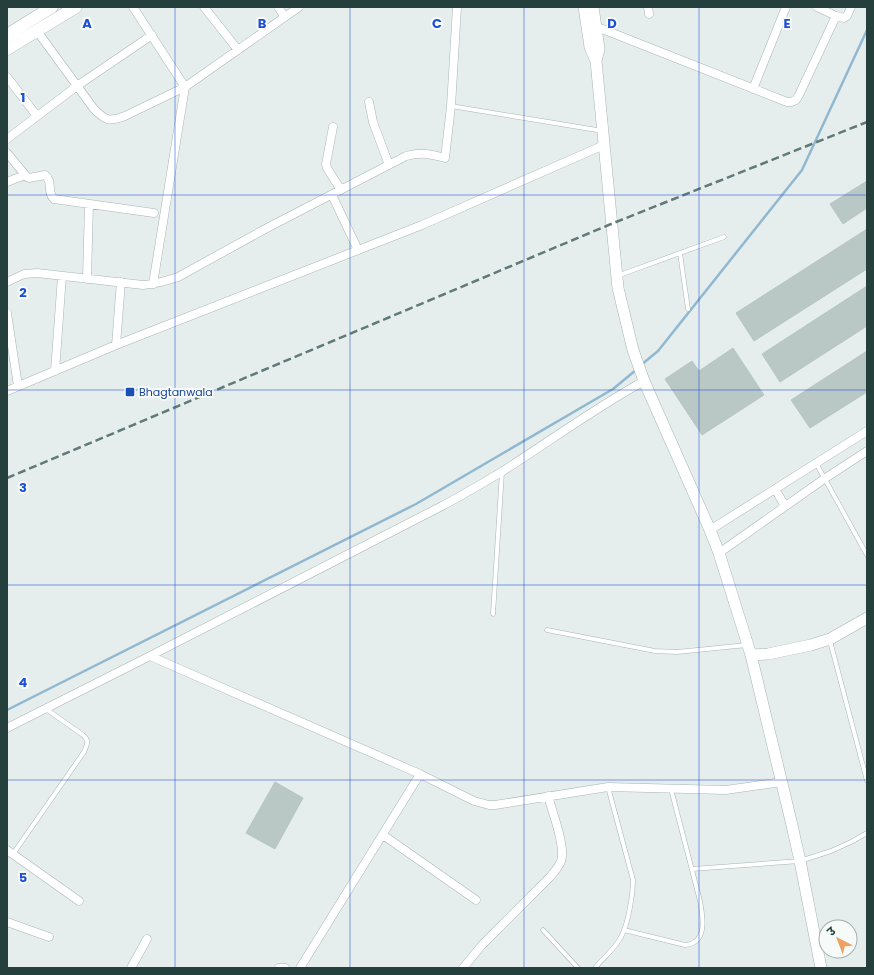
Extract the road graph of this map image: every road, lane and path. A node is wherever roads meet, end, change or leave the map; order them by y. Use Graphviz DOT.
graph roads {
  1 [pos="52,7"];
  2 [pos="76,7"];
  3 [pos="204,7"];
  4 [pos="278,7"];
  5 [pos="300,7"];
  6 [pos="457,7"];
  7 [pos="584,7"];
  8 [pos="593,7"];
  9 [pos="786,7"];
  10 [pos="817,7"];
  11 [pos="851,7"];
  12 [pos="137,8"];
  13 [pos="836,16"];
  14 [pos="285,17"];
  15 [pos="592,25"];
  16 [pos="37,31"];
  17 [pos="7,35"];
  18 [pos="152,35"];
  19 [pos="7,50"];
  20 [pos="238,50"];
  21 [pos="7,77"];
  22 [pos="77,86"];
  23 [pos="186,87"];
  24 [pos="753,89"];
  25 [pos="369,102"];
  26 [pos="451,106"];
  27 [pos="37,116"];
  28 [pos="333,127"];
  29 [pos="603,131"];
  30 [pos="7,139"];
  31 [pos="604,145"];
  32 [pos="7,153"];
  33 [pos="388,165"];
  34 [pos="25,175"];
  35 [pos="7,182"];
  36 [pos="341,190"];
  37 [pos="332,194"];
  38 [pos="89,204"];
  39 [pos="154,213"];
  40 [pos="724,237"];
  41 [pos="358,250"];
  42 [pos="680,253"];
  43 [pos="62,276"];
  44 [pos="617,276"];
  45 [pos="87,279"];
  46 [pos="7,282"];
  47 [pos="121,282"];
  48 [pos="153,284"];
  49 [pos="688,309"];
  50 [pos="7,313"];
  51 [pos="116,345"];
  52 [pos="55,371"];
  53 [pos="644,379"];
  54 [pos="18,386"];
  55 [pos="7,391"];
  56 [pos="867,431"];
  57 [pos="867,451"];
  58 [pos="816,463"];
  59 [pos="502,472"];
  60 [pos="824,479"];
  61 [pos="774,490"];
  62 [pos="785,506"];
  63 [pos="710,530"];
  64 [pos="719,553"];
  65 [pos="867,554"];
  66 [pos="493,614"];
  67 [pos="867,618"];
  68 [pos="547,630"];
  69 [pos="830,639"];
  70 [pos="749,650"];
  71 [pos="150,656"];
  72 [pos="45,709"];
  73 [pos="7,728"];
  74 [pos="420,774"];
  75 [pos="867,781"];
  76 [pos="782,782"];
  77 [pos="608,788"];
  78 [pos="671,789"];
  79 [pos="548,796"];
  80 [pos="867,833"];
  81 [pos="383,835"];
  82 [pos="10,852"];
  83 [pos="800,861"];
  84 [pos="692,869"];
  85 [pos="476,900"];
  86 [pos="79,901"];
  87 [pos="7,922"];
  88 [pos="544,930"];
  89 [pos="624,930"];
  90 [pos="49,937"];
  91 [pos="147,939"];
  92 [pos="131,968"];
  93 [pos="279,968"];
  94 [pos="286,968"];
  95 [pos="300,968"];
  96 [pos="464,968"];
  97 [pos="578,968"];
  98 [pos="595,968"];
  99 [pos="821,968"];
  1 -- 17 [label="main road"];
  2 -- 16 [label="main road"];
  3 -- 20 [label="street"];
  4 -- 14 [label="street"];
  5 -- 14 [label="street"];
  6 -- 26 [label="street"];
  7 -- 15 [label="street"];
  8 -- 15 [label="street"];
  9 -- 24 [label="street"];
  10 -- 13 [label="street"];
  11 -- 13 [label="street"];
  12 -- 18 [label="street"];
  13 -- 24 [label="street"];
  14 -- 20 [label="street"];
  15 -- 24 [label="street"];
  15 -- 29 [label="street"];
  16 -- 19 [label="main road"];
  16 -- 22 [label="street"];
  18 -- 22 [label="street"];
  18 -- 23 [label="street"];
  20 -- 23 [label="street"];
  21 -- 27 [label="street"];
  22 -- 23 [label="street"];
  22 -- 27 [label="street"];
  23 -- 48 [label="street"];
  25 -- 33 [label="street"];
  26 -- 29 [label="lane"];
  26 -- 33 [label="street"];
  27 -- 30 [label="street"];
  28 -- 36 [label="street"];
  29 -- 31 [label="street"];
  31 -- 41 [label="street"];
  31 -- 44 [label="street"];
  32 -- 34 [label="street"];
  33 -- 36 [label="street"];
  34 -- 35 [label="street"];
  34 -- 38 [label="street"];
  36 -- 37 [label="street"];
  37 -- 41 [label="street"];
  37 -- 48 [label="street"];
  38 -- 39 [label="street"];
  38 -- 45 [label="street"];
  40 -- 42 [label="lane"];
  41 -- 51 [label="street"];
  42 -- 44 [label="lane"];
  42 -- 49 [label="lane"];
  43 -- 45 [label="street"];
  43 -- 46 [label="street"];
  43 -- 52 [label="street"];
  44 -- 53 [label="street"];
  45 -- 47 [label="street"];
  47 -- 48 [label="street"];
  47 -- 51 [label="street"];
  50 -- 54 [label="street"];
  51 -- 52 [label="street"];
  52 -- 54 [label="street"];
  53 -- 59 [label="street"];
  53 -- 63 [label="street"];
  54 -- 55 [label="street"];
  56 -- 58 [label="street"];
  57 -- 60 [label="street"];
  58 -- 60 [label="lane"];
  58 -- 61 [label="street"];
  59 -- 66 [label="lane"];
  59 -- 71 [label="street"];
  60 -- 62 [label="street"];
  60 -- 65 [label="lane"];
  61 -- 62 [label="street"];
  61 -- 63 [label="street"];
  62 -- 64 [label="street"];
  63 -- 64 [label="street"];
  64 -- 70 [label="street"];
  67 -- 69 [label="street"];
  68 -- 70 [label="lane"];
  69 -- 70 [label="street"];
  69 -- 75 [label="lane"];
  70 -- 76 [label="street"];
  71 -- 72 [label="street"];
  71 -- 74 [label="street"];
  72 -- 73 [label="street"];
  72 -- 82 [label="lane"];
  74 -- 79 [label="street"];
  74 -- 81 [label="street"];
  76 -- 78 [label="street"];
  76 -- 83 [label="street"];
  77 -- 78 [label="street"];
  77 -- 79 [label="street"];
  77 -- 89 [label="lane"];
  78 -- 84 [label="lane"];
  79 -- 96 [label="street"];
  80 -- 83 [label="lane"];
  81 -- 85 [label="street"];
  81 -- 95 [label="street"];
  82 -- 86 [label="street"];
  83 -- 84 [label="lane"];
  83 -- 99 [label="street"];
  84 -- 89 [label="lane"];
  87 -- 90 [label="street"];
  88 -- 97 [label="lane"];
  89 -- 98 [label="lane"];
  91 -- 92 [label="street"];
  93 -- 94 [label="street"];
}
